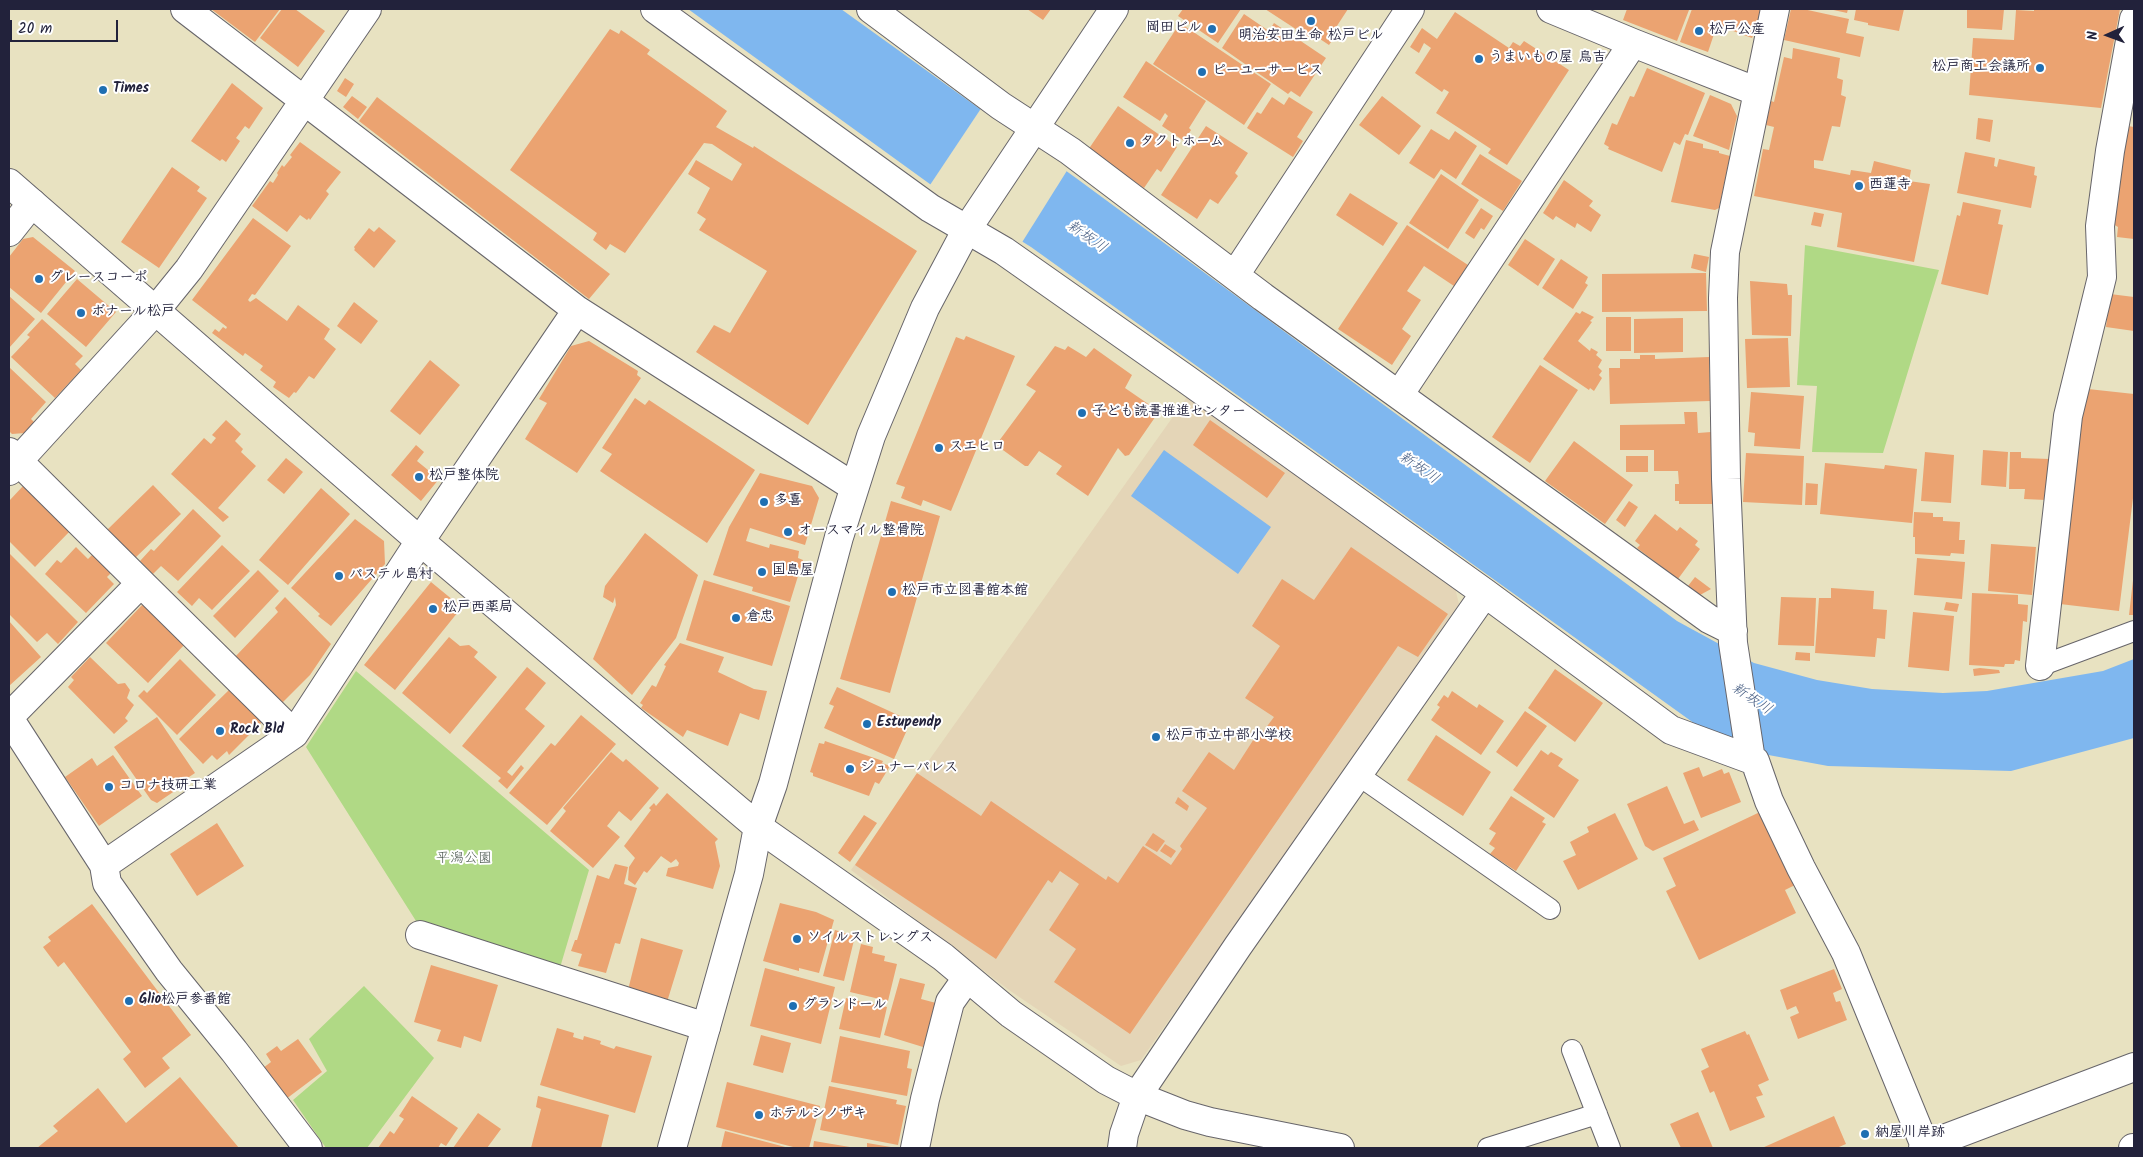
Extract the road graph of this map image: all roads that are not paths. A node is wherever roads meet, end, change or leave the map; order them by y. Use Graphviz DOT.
graph roads {
  1 [pos="185,9"];
  2 [pos="366,9"];
  3 [pos="655,9"];
  4 [pos="871,9"];
  5 [pos="1114,9"];
  6 [pos="1410,9"];
  7 [pos="1551,9"];
  8 [pos="1775,9"];
  9 [pos="2134,19"];
  10 [pos="1633,43"];
  11 [pos="1758,92"];
  12 [pos="304,102"];
  13 [pos="1033,130"];
  14 [pos="9,183"];
  15 [pos="32,203"];
  16 [pos="971,222"];
  17 [pos="9,232"];
  18 [pos="1234,276"];
  19 [pos="577,310"];
  20 [pos="156,311"];
  21 [pos="1398,395"];
  22 [pos="12,462"];
  23 [pos="854,487"];
  24 [pos="420,541"];
  25 [pos="141,583"];
  26 [pos="1485,593"];
  27 [pos="2134,631"];
  28 [pos="1733,637"];
  29 [pos="2040,666"];
  30 [pos="9,717"];
  31 [pos="294,734"];
  32 [pos="1751,760"];
  33 [pos="1358,775"];
  34 [pos="758,827"];
  35 [pos="104,864"];
  36 [pos="1550,909"];
  37 [pos="420,935"];
  38 [pos="967,978"];
  39 [pos="706,1026"];
  40 [pos="1572,1050"];
  41 [pos="2134,1067"];
  42 [pos="1137,1096"];
  43 [pos="1597,1114"];
  44 [pos="1924,1147"];
  45 [pos="308,1148"];
  46 [pos="672,1148"];
  47 [pos="916,1148"];
  48 [pos="1122,1148"];
  49 [pos="1340,1148"];
  50 [pos="1488,1148"];
  51 [pos="1610,1148"];
  1 -- 12 [label="street"];
  2 -- 12 [label="street"];
  3 -- 16 [label="street"];
  4 -- 13 [label="street"];
  5 -- 13 [label="street"];
  6 -- 18 [label="street"];
  7 -- 10 [label="street"];
  8 -- 11 [label="street"];
  9 -- 29 [label="street"];
  10 -- 11 [label="street"];
  10 -- 21 [label="street"];
  11 -- 28 [label="street"];
  12 -- 19 [label="street"];
  12 -- 20 [label="street"];
  13 -- 16 [label="street"];
  13 -- 18 [label="street"];
  14 -- 15 [label="street"];
  15 -- 17 [label="street"];
  15 -- 20 [label="street"];
  16 -- 23 [label="street"];
  16 -- 26 [label="street"];
  18 -- 21 [label="street"];
  19 -- 23 [label="street"];
  19 -- 24 [label="street"];
  20 -- 22 [label="street"];
  20 -- 24 [label="street"];
  21 -- 28 [label="street"];
  22 -- 25 [label="street"];
  23 -- 34 [label="street"];
  24 -- 31 [label="street"];
  24 -- 34 [label="street"];
  25 -- 30 [label="street"];
  25 -- 31 [label="street"];
  26 -- 32 [label="street"];
  26 -- 33 [label="street"];
  27 -- 29 [label="lane"];
  28 -- 32 [label="street"];
  30 -- 35 [label="street"];
  31 -- 35 [label="street"];
  32 -- 44 [label="street"];
  33 -- 36 [label="lane"];
  33 -- 42 [label="street"];
  34 -- 38 [label="street"];
  34 -- 39 [label="street"];
  35 -- 45 [label="street"];
  37 -- 39 [label="street"];
  38 -- 42 [label="street"];
  38 -- 47 [label="street"];
  39 -- 46 [label="street"];
  40 -- 43 [label="lane"];
  41 -- 44 [label="street"];
  42 -- 48 [label="street"];
  42 -- 49 [label="street"];
  43 -- 50 [label="lane"];
  43 -- 51 [label="lane"];
}
